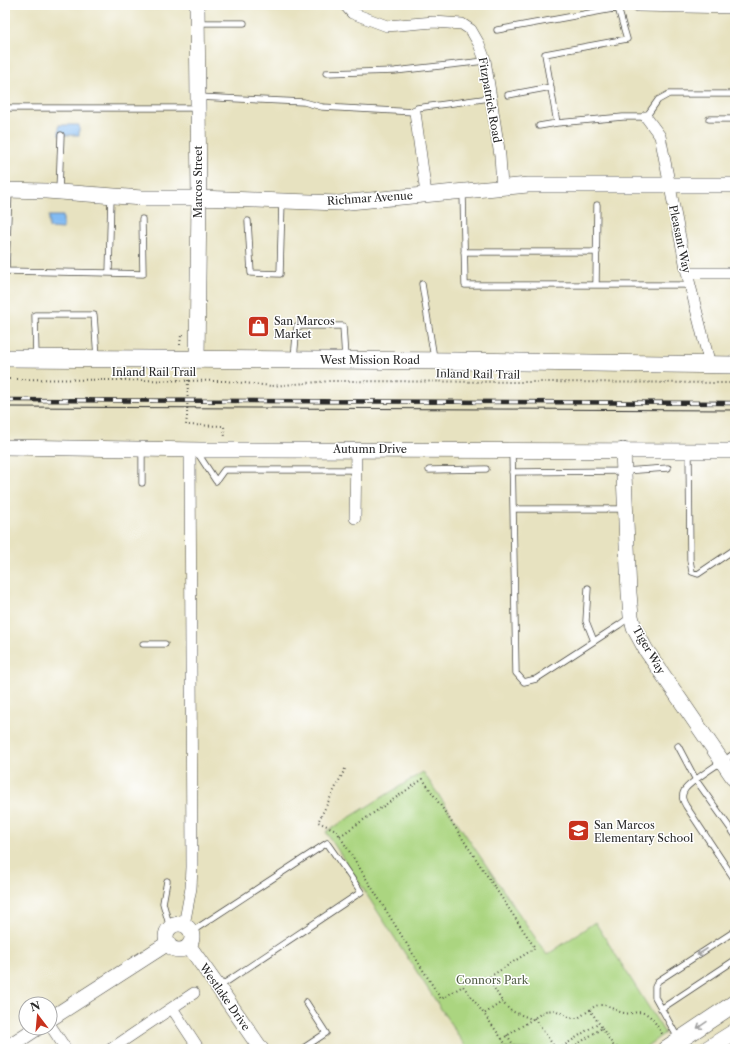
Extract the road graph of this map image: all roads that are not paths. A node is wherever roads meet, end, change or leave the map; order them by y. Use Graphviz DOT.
graph roads {
  1 [pos="197,5"];
  2 [pos="345,5"];
  3 [pos="638,6"];
  4 [pos="664,6"];
  5 [pos="719,6"];
  6 [pos="735,8"];
  7 [pos="198,23"];
  8 [pos="244,23"];
  9 [pos="497,30"];
  10 [pos="485,61"];
  11 [pos="326,73"];
  12 [pos="551,87"];
  13 [pos="735,94"];
  14 [pos="508,95"];
  15 [pos="490,98"];
  16 [pos="198,103"];
  17 [pos="5,108"];
  18 [pos="415,112"];
  19 [pos="646,117"];
  20 [pos="735,119"];
  21 [pos="709,120"];
  22 [pos="557,123"];
  23 [pos="539,126"];
  24 [pos="61,135"];
  25 [pos="669,185"];
  26 [pos="735,185"];
  27 [pos="502,187"];
  28 [pos="7,190"];
  29 [pos="463,191"];
  30 [pos="59,192"];
  31 [pos="426,194"];
  32 [pos="111,196"];
  33 [pos="199,198"];
  34 [pos="282,201"];
  35 [pos="597,205"];
  36 [pos="142,219"];
  37 [pos="248,221"];
  38 [pos="464,252"];
  39 [pos="597,252"];
  40 [pos="5,271"];
  41 [pos="687,273"];
  42 [pos="735,273"];
  43 [pos="109,274"];
  44 [pos="422,284"];
  45 [pos="596,285"];
  46 [pos="690,285"];
  47 [pos="5,358"];
  48 [pos="36,359"];
  49 [pos="97,359"];
  50 [pos="197,360"];
  51 [pos="293,360"];
  52 [pos="346,360"];
  53 [pos="435,361"];
  54 [pos="710,365"];
  55 [pos="735,365"];
  56 [pos="5,447"];
  57 [pos="142,449"];
  58 [pos="356,449"];
  59 [pos="193,450"];
  60 [pos="512,450"];
  61 [pos="623,450"];
  62 [pos="689,451"];
  63 [pos="735,451"];
  64 [pos="668,468"];
  65 [pos="486,469"];
  66 [pos="355,470"];
  67 [pos="429,470"];
  68 [pos="624,471"];
  69 [pos="512,472"];
  70 [pos="142,483"];
  71 [pos="513,509"];
  72 [pos="625,509"];
  73 [pos="355,518"];
  74 [pos="735,549"];
  75 [pos="588,588"];
  76 [pos="631,616"];
  77 [pos="594,641"];
  78 [pos="143,644"];
  79 [pos="165,644"];
  80 [pos="678,746"];
  81 [pos="735,753"];
  82 [pos="722,761"];
  83 [pos="696,780"];
  84 [pos="735,780"];
  85 [pos="735,835"];
  86 [pos="735,880"];
  87 [pos="167,881"];
  88 [pos="735,931"];
  89 [pos="180,935"];
  90 [pos="735,960"];
  91 [pos="218,987"];
  92 [pos="194,993"];
  93 [pos="306,1002"];
  94 [pos="735,1003"];
  95 [pos="172,1008"];
  96 [pos="661,1009"];
  97 [pos="58,1014"];
  98 [pos="735,1032"];
  99 [pos="25,1036"];
  100 [pos="57,1036"];
  101 [pos="669,1041"];
  102 [pos="5,1049"];
  103 [pos="66,1049"];
  104 [pos="111,1049"];
  105 [pos="199,1049"];
  106 [pos="261,1049"];
  107 [pos="302,1049"];
  108 [pos="708,1049"];
  1 -- 7 [label="street, Marcos Street"];
  2 -- 10 [label="street, Fitzpatrick Road"];
  3 -- 4 [label="street"];
  4 -- 5 [label="street"];
  5 -- 6 [label="street"];
  7 -- 8 [label="lane"];
  7 -- 16 [label="street, Marcos Street"];
  9 -- 12 [label="lane"];
  10 -- 11 [label="lane"];
  10 -- 15 [label="street, Fitzpatrick Road"];
  12 -- 14 [label="lane"];
  12 -- 22 [label="lane"];
  13 -- 19 [label="lane"];
  15 -- 18 [label="lane"];
  15 -- 27 [label="street, Fitzpatrick Road"];
  16 -- 17 [label="lane"];
  16 -- 18 [label="lane"];
  16 -- 33 [label="street, Marcos Street"];
  18 -- 31 [label="street"];
  19 -- 22 [label="lane"];
  19 -- 25 [label="street, Pleasant Way"];
  20 -- 21 [label="lane"];
  22 -- 23 [label="lane"];
  24 -- 30 [label="lane"];
  25 -- 26 [label="street, Richmar Avenue"];
  25 -- 27 [label="street, Richmar Avenue"];
  25 -- 41 [label="street, Pleasant Way"];
  27 -- 29 [label="street, Richmar Avenue"];
  28 -- 30 [label="street, Richmar Avenue"];
  28 -- 40 [label="lane"];
  29 -- 31 [label="street, Richmar Avenue"];
  29 -- 38 [label="lane"];
  30 -- 32 [label="street, Richmar Avenue"];
  31 -- 34 [label="street, Richmar Avenue"];
  32 -- 33 [label="street, Richmar Avenue"];
  32 -- 43 [label="lane"];
  33 -- 34 [label="street, Richmar Avenue"];
  33 -- 50 [label="street, Marcos Street"];
  34 -- 37 [label="lane"];
  35 -- 39 [label="lane"];
  36 -- 43 [label="lane"];
  38 -- 39 [label="lane"];
  38 -- 45 [label="lane"];
  39 -- 45 [label="lane"];
  40 -- 43 [label="lane"];
  41 -- 42 [label="street"];
  41 -- 46 [label="street, Pleasant Way"];
  44 -- 53 [label="lane"];
  45 -- 46 [label="lane"];
  46 -- 54 [label="street, Pleasant Way"];
  47 -- 48 [label="main road, West Mission Road"];
  48 -- 49 [label="main road, West Mission Road"];
  48 -- 49 [label="lane"];
  49 -- 50 [label="main road, West Mission Road"];
  50 -- 51 [label="main road, West Mission Road"];
  51 -- 52 [label="main road, West Mission Road"];
  51 -- 52 [label="lane"];
  52 -- 53 [label="main road, West Mission Road"];
  53 -- 54 [label="main road, West Mission Road"];
  54 -- 55 [label="main road, West Mission Road"];
  56 -- 57 [label="street, Autumn Drive"];
  57 -- 59 [label="street, Autumn Drive"];
  57 -- 70 [label="lane"];
  58 -- 59 [label="street, Autumn Drive"];
  58 -- 60 [label="street, Autumn Drive"];
  58 -- 66 [label="street"];
  59 -- 66 [label="lane"];
  59 -- 89 [label="street"];
  60 -- 61 [label="street, Autumn Drive"];
  60 -- 69 [label="lane"];
  61 -- 62 [label="street, Autumn Drive"];
  61 -- 68 [label="street, Tiger Way"];
  62 -- 63 [label="street, Autumn Drive"];
  62 -- 74 [label="lane"];
  64 -- 68 [label="lane"];
  65 -- 67 [label="lane"];
  66 -- 73 [label="street"];
  68 -- 69 [label="lane"];
  68 -- 72 [label="street, Tiger Way"];
  69 -- 71 [label="lane"];
  71 -- 72 [label="lane"];
  71 -- 77 [label="lane"];
  72 -- 76 [label="street, Tiger Way"];
  75 -- 77 [label="lane"];
  76 -- 77 [label="lane"];
  76 -- 82 [label="street, Tiger Way"];
  78 -- 79 [label="lane"];
  80 -- 83 [label="lane"];
  81 -- 82 [label="lane"];
  82 -- 83 [label="lane"];
  82 -- 84 [label="street, Tiger Way"];
  83 -- 85 [label="lane"];
  83 -- 86 [label="lane"];
  87 -- 89 [label="lane"];
  88 -- 96 [label="lane, one-way"];
  89 -- 91 [label="street, Westlake Drive"];
  89 -- 91 [label="lane"];
  89 -- 97 [label="street"];
  90 -- 96 [label="lane"];
  91 -- 106 [label="street, Westlake Drive"];
  92 -- 95 [label="street"];
  93 -- 107 [label="lane"];
  94 -- 101 [label="main road, one-way"];
  95 -- 104 [label="street"];
  95 -- 105 [label="street"];
  96 -- 101 [label="lane"];
  98 -- 108 [label="main road"];
  99 -- 102 [label="street"];
  100 -- 103 [label="street"];
}
